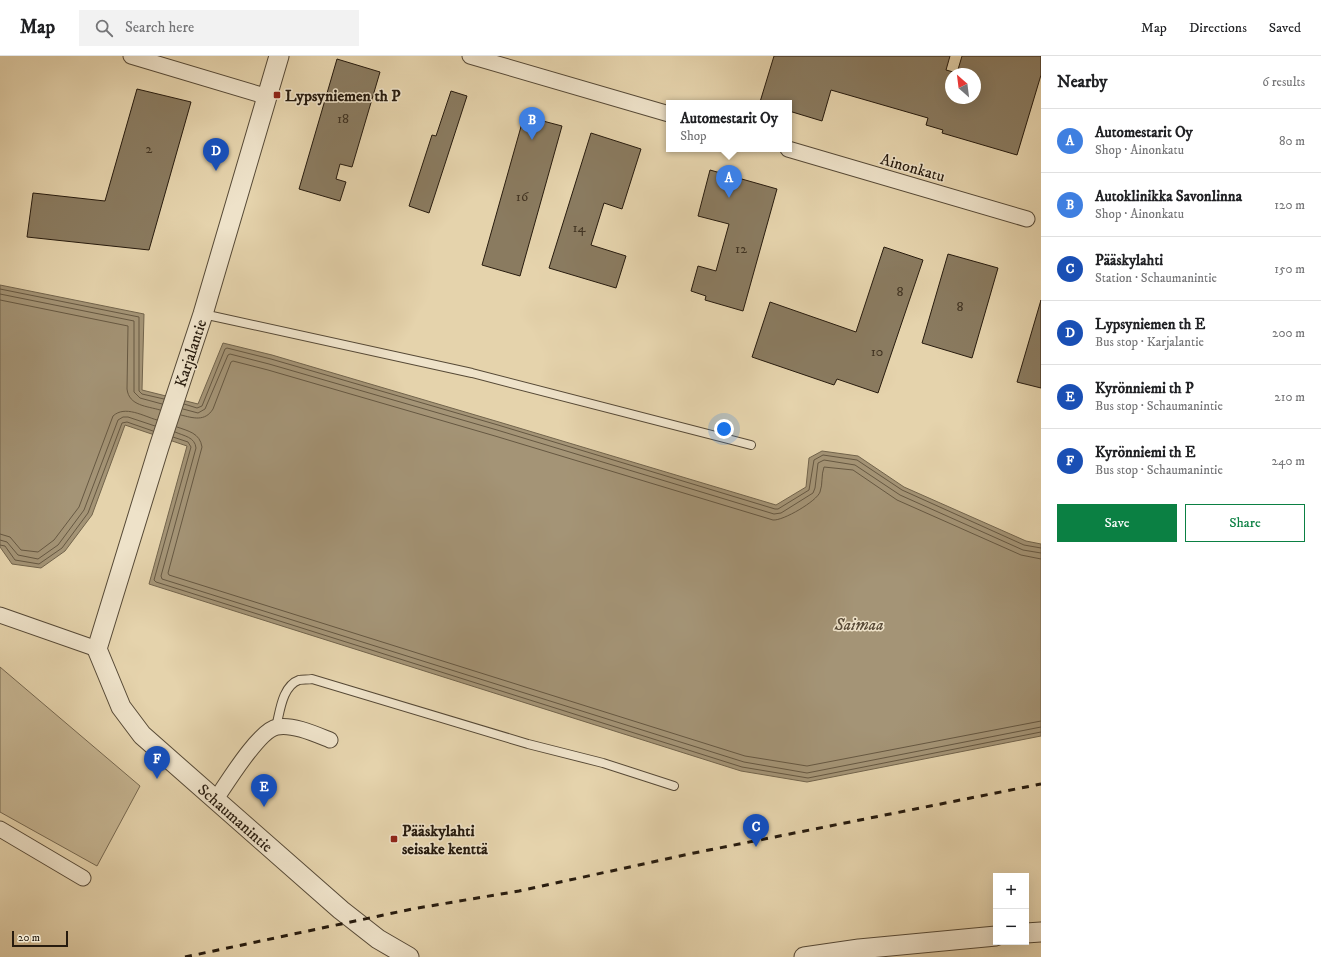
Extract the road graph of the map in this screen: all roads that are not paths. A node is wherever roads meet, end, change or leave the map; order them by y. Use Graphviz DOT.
graph roads {
  1 [pos="131,56"];
  2 [pos="280,56"];
  3 [pos="470,56"];
  4 [pos="268,97"];
  5 [pos="666,113"];
  6 [pos="792,150"];
  7 [pos="1027,219"];
  8 [pos="203,314"];
  9 [pos="752,445"];
  10 [pos="0,615"];
  11 [pos="97,650"];
  12 [pos="276,727"];
  13 [pos="330,740"];
  14 [pos="674,786"];
  15 [pos="216,799"];
  16 [pos="0,829"];
  17 [pos="83,878"];
  18 [pos="1041,932"];
  19 [pos="1029,934"];
  20 [pos="993,936"];
  21 [pos="408,957"];
  22 [pos="804,957"];
  1 -- 4 [label="street"];
  2 -- 4 [label="street, Karjalantie"];
  3 -- 5 [label="street"];
  4 -- 8 [label="street, Karjalantie"];
  6 -- 7 [label="street, Ainonkatu"];
  8 -- 9 [label="lane"];
  8 -- 11 [label="street, Karjalantie"];
  10 -- 11 [label="street"];
  11 -- 15 [label="street, Schaumanintie"];
  12 -- 13 [label="street"];
  12 -- 14 [label="lane"];
  12 -- 15 [label="street"];
  15 -- 21 [label="street, Schaumanintie"];
  16 -- 17 [label="street"];
  18 -- 19 [label="street"];
  20 -- 22 [label="street"];
}
